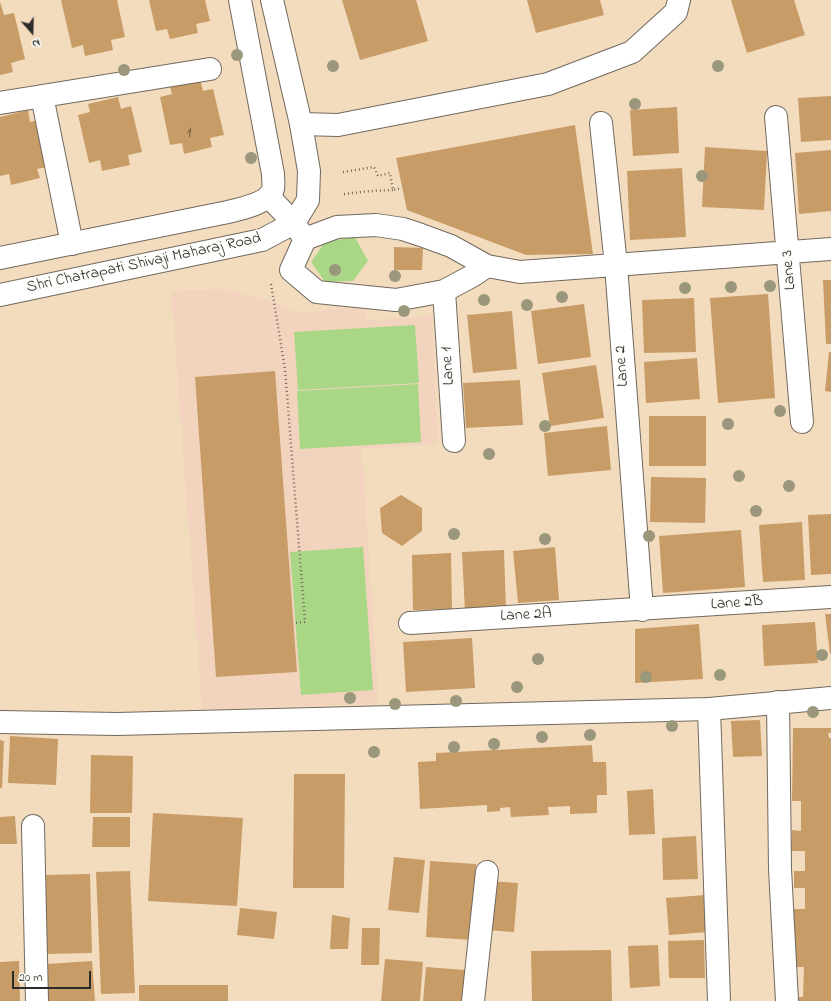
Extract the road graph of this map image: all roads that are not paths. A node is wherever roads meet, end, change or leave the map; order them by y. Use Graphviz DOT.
graph roads {
  1 [pos="240,0"];
  2 [pos="272,0"];
  3 [pos="679,0"];
  4 [pos="210,69"];
  5 [pos="42,96"];
  6 [pos="0,103"];
  7 [pos="776,117"];
  8 [pos="601,123"];
  9 [pos="301,124"];
  10 [pos="269,197"];
  11 [pos="299,231"];
  12 [pos="72,244"];
  13 [pos="831,249"];
  14 [pos="788,252"];
  15 [pos="0,258"];
  16 [pos="616,265"];
  17 [pos="486,266"];
  18 [pos="444,291"];
  19 [pos="0,295"];
  20 [pos="802,422"];
  21 [pos="454,441"];
  22 [pos="831,598"];
  23 [pos="642,610"];
  24 [pos="410,623"];
  25 [pos="831,698"];
  26 [pos="778,702"];
  27 [pos="709,709"];
  28 [pos="0,722"];
  29 [pos="33,826"];
  30 [pos="487,872"];
  31 [pos="37,1001"];
  32 [pos="473,1001"];
  33 [pos="719,1001"];
  34 [pos="787,1001"];
  1 -- 10 [label="street"];
  2 -- 9 [label="street"];
  3 -- 9 [label="street"];
  4 -- 5 [label="street"];
  5 -- 6 [label="street"];
  5 -- 12 [label="street"];
  7 -- 14 [label="street, Lane 3"];
  8 -- 16 [label="street, Lane 2"];
  9 -- 11 [label="street"];
  10 -- 11 [label="street"];
  10 -- 12 [label="street"];
  11 -- 17 [label="street, Shri Chatrapati Shivaji Maharaj Road"];
  11 -- 18 [label="street"];
  11 -- 19 [label="street, Shri Chatrapati Shivaji Maharaj Road"];
  12 -- 15 [label="street"];
  13 -- 14 [label="street, Shri Chatrapati Shivaji Maharaj Road"];
  14 -- 16 [label="street, Shri Chatrapati Shivaji Maharaj Road"];
  14 -- 20 [label="street, Lane 3"];
  16 -- 17 [label="street, Shri Chatrapati Shivaji Maharaj Road"];
  16 -- 23 [label="street, Lane 2"];
  17 -- 18 [label="street"];
  18 -- 21 [label="street, Lane 1"];
  22 -- 23 [label="street, Lane 2B"];
  23 -- 24 [label="street, Lane 2A"];
  25 -- 26 [label="street"];
  26 -- 27 [label="street"];
  26 -- 34 [label="street"];
  27 -- 28 [label="street"];
  27 -- 33 [label="street"];
  29 -- 31 [label="street"];
  30 -- 32 [label="street"];
}
